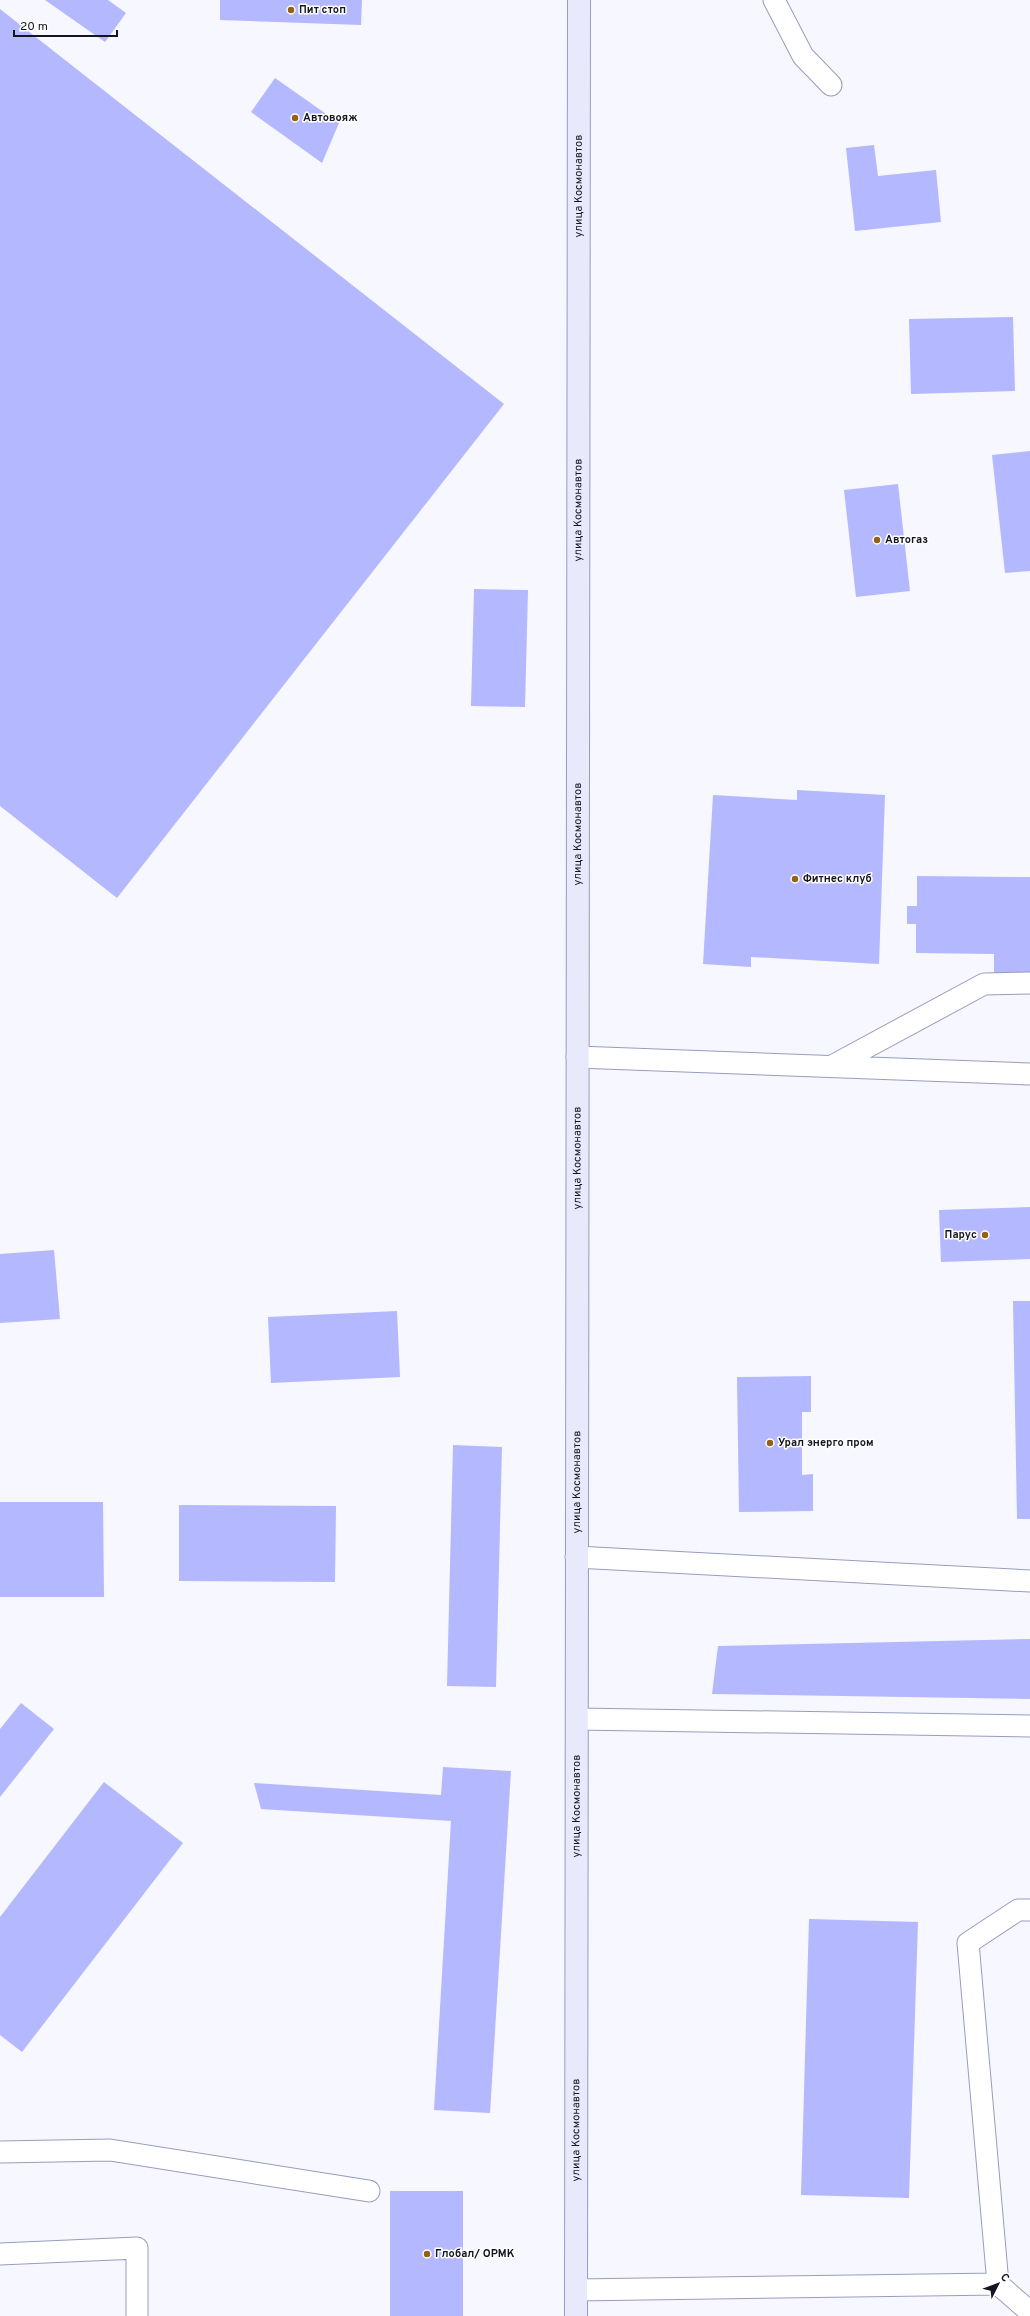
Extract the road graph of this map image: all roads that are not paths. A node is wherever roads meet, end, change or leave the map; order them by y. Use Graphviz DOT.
graph roads {
  1 [pos="579,0"];
  2 [pos="774,0"];
  3 [pos="831,85"];
  4 [pos="1030,983"];
  5 [pos="577,1057"];
  6 [pos="831,1067"];
  7 [pos="1030,1074"];
  8 [pos="576,1557"];
  9 [pos="1030,1581"];
  10 [pos="577,1719"];
  11 [pos="1030,1726"];
  12 [pos="1030,1910"];
  13 [pos="0,2152"];
  14 [pos="369,2191"];
  15 [pos="0,2254"];
  16 [pos="998,2284"];
  17 [pos="576,2290"];
  18 [pos="1030,2312"];
  19 [pos="137,2316"];
  20 [pos="576,2316"];
  1 -- 5 [label="main road, улица Космонавтов"];
  2 -- 3 [label="lane"];
  4 -- 6 [label="lane"];
  5 -- 6 [label="lane"];
  5 -- 8 [label="main road, улица Космонавтов"];
  6 -- 7 [label="lane"];
  8 -- 9 [label="lane"];
  8 -- 10 [label="main road, улица Космонавтов"];
  10 -- 11 [label="lane"];
  10 -- 17 [label="main road, улица Космонавтов"];
  12 -- 16 [label="lane"];
  13 -- 14 [label="lane"];
  15 -- 19 [label="lane"];
  16 -- 17 [label="lane"];
  16 -- 18 [label="lane"];
  17 -- 20 [label="main road, улица Космонавтов"];
}
